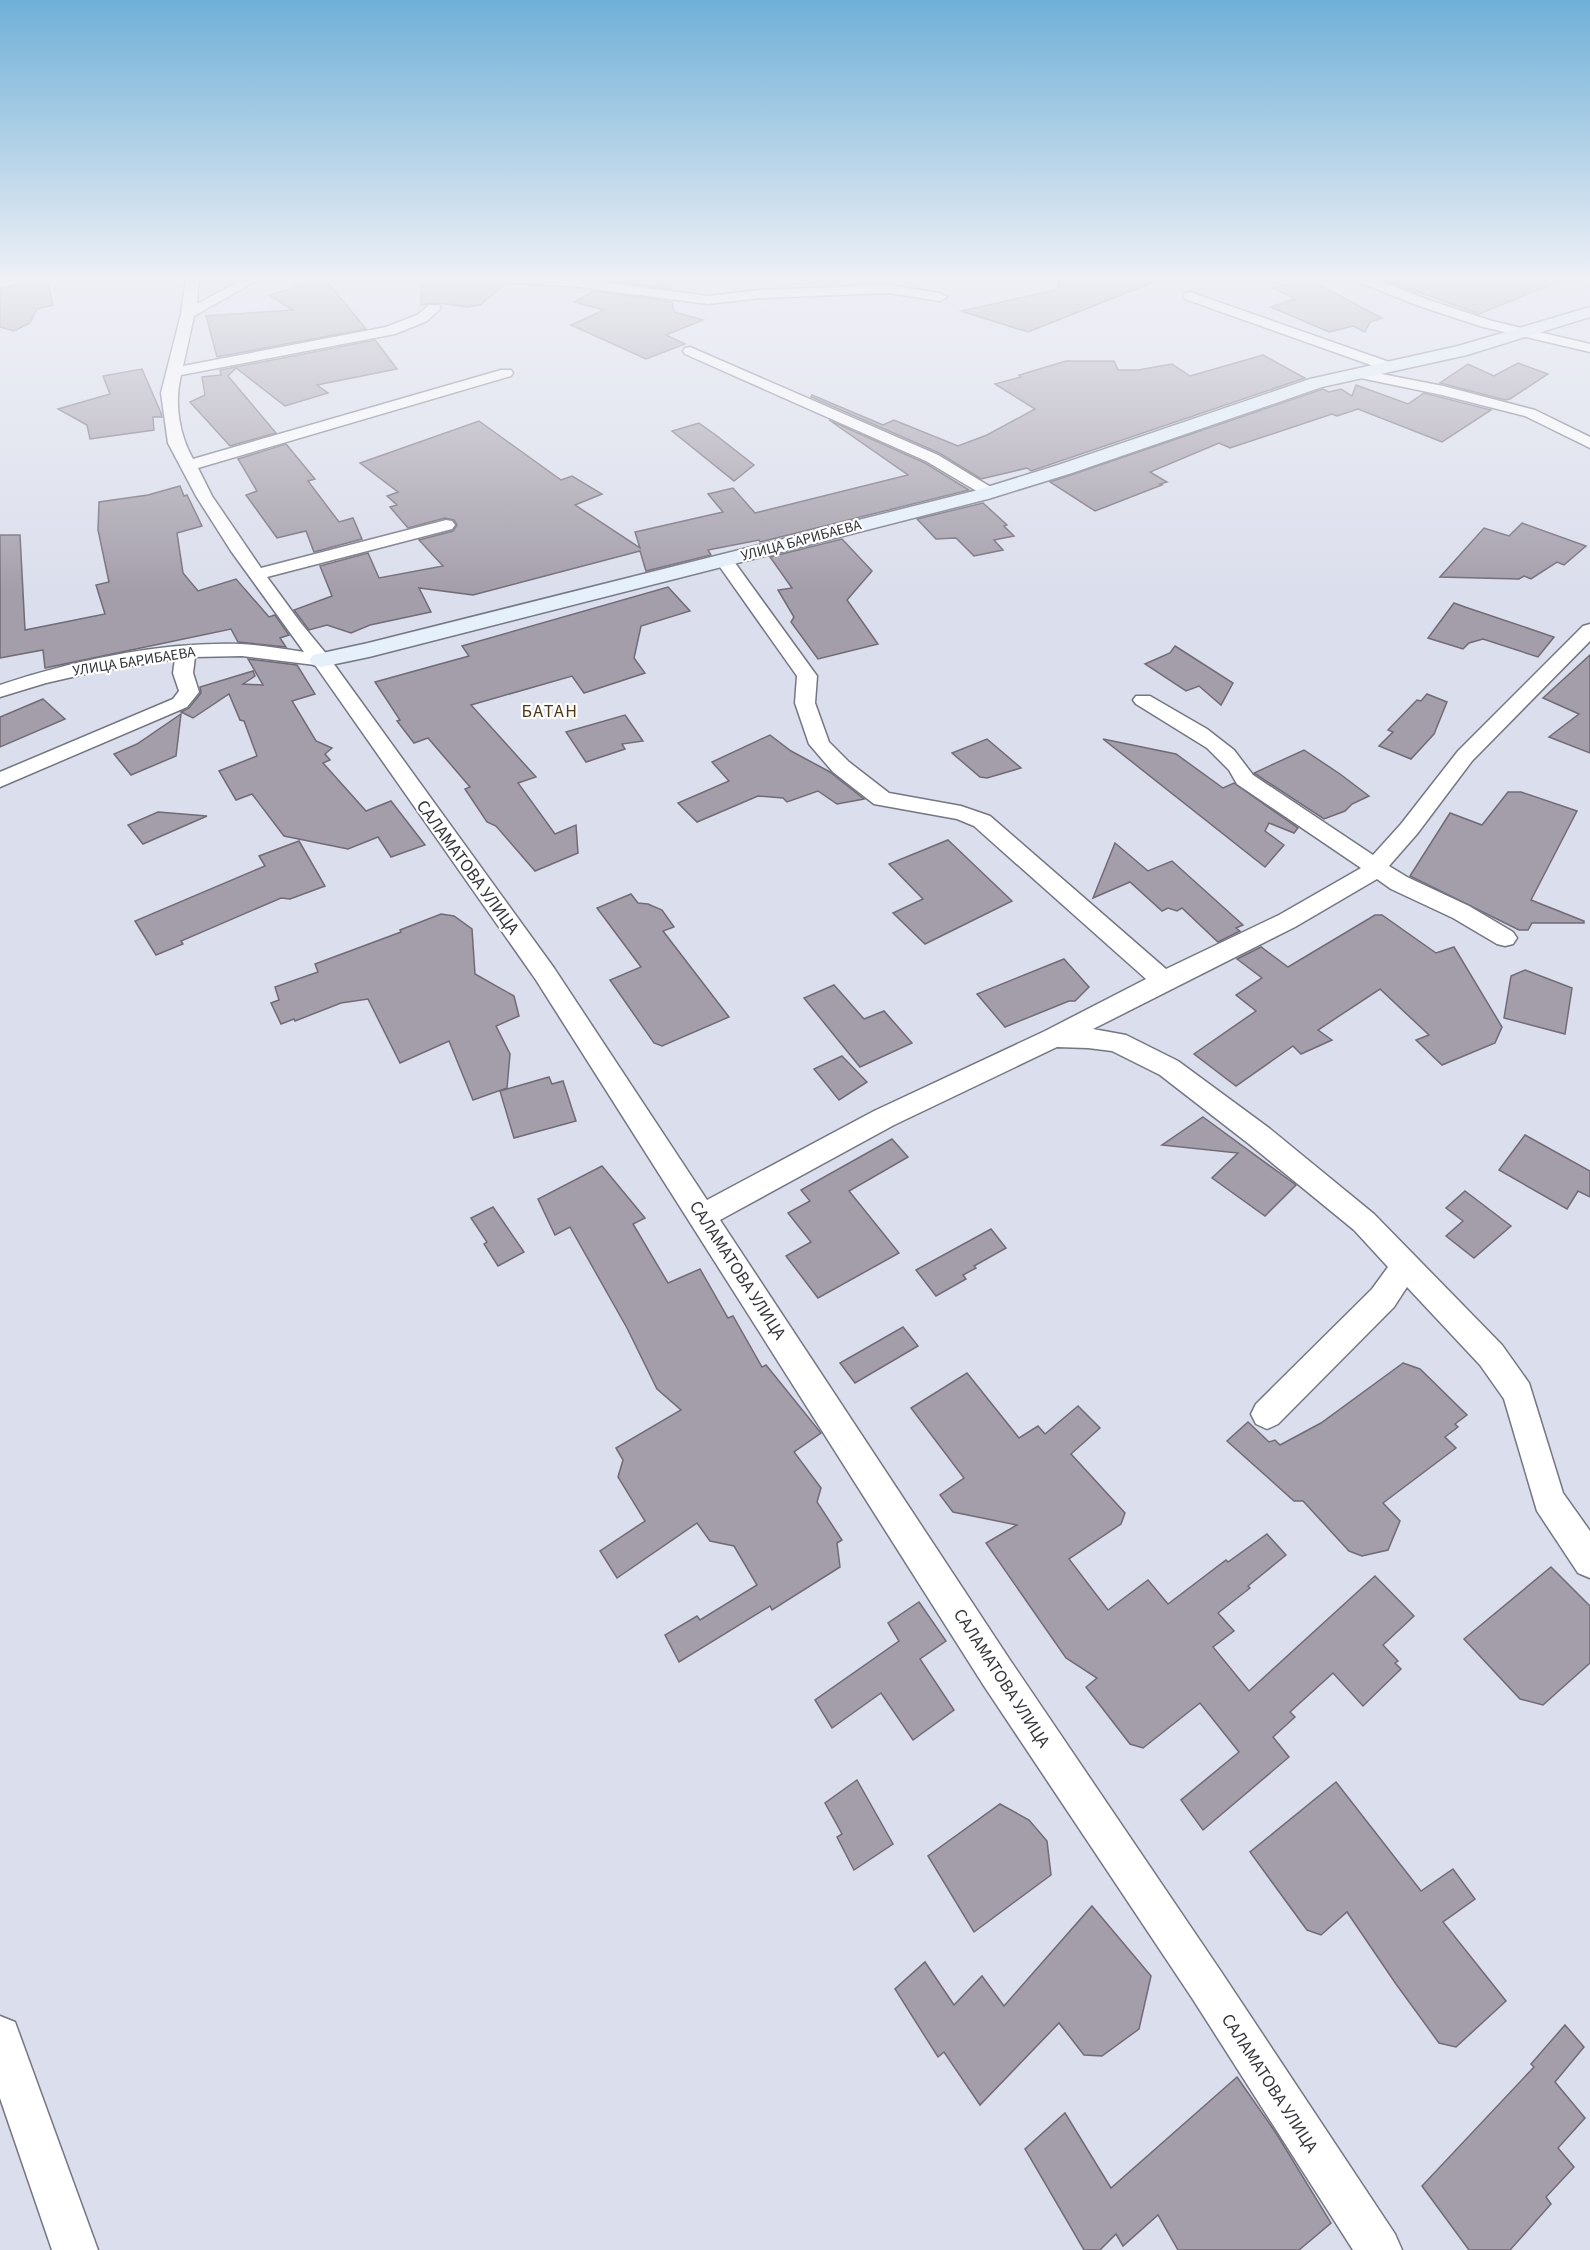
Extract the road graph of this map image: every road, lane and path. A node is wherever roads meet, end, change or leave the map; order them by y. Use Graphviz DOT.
graph roads {
  1 [pos="171,382"];
  2 [pos="475,382"];
  3 [pos="760,382"];
  4 [pos="1320,382"];
  5 [pos="1402,382"];
  6 [pos="1590,443"];
  7 [pos="188,466"];
  8 [pos="991,492"];
  9 [pos="446,525"];
  10 [pos="724,560"];
  11 [pos="257,574"];
  12 [pos="1589,634"];
  13 [pos="186,651"];
  14 [pos="321,660"];
  15 [pos="0,691"];
  16 [pos="1143,700"];
  17 [pos="0,780"];
  18 [pos="1376,867"];
  19 [pos="1505,938"];
  20 [pos="1164,981"];
  21 [pos="1054,1038"];
  22 [pos="702,1216"];
  23 [pos="1406,1264"];
  24 [pos="1267,1414"];
  25 [pos="1590,1561"];
  26 [pos="0,2037"];
  27 [pos="75,2250"];
  28 [pos="1378,2250"];
  1 -- 7 [label="street, САЛАМАТОВА УЛИЦА"];
  2 -- 7 [label="street"];
  3 -- 8 [label="street"];
  4 -- 8 [label="street, УЛИЦА БАРИБАЕВА"];
  5 -- 6 [label="street"];
  7 -- 11 [label="street, САЛАМАТОВА УЛИЦА"];
  8 -- 10 [label="street, УЛИЦА БАРИБАЕВА"];
  9 -- 11 [label="street"];
  10 -- 14 [label="street, УЛИЦА БАРИБАЕВА"];
  10 -- 20 [label="street"];
  11 -- 14 [label="street, САЛАМАТОВА УЛИЦА"];
  12 -- 18 [label="street"];
  13 -- 14 [label="street, УЛИЦА БАРИБАЕВА"];
  13 -- 15 [label="street, УЛИЦА БАРИБАЕВА"];
  13 -- 17 [label="street"];
  14 -- 22 [label="street, САЛАМАТОВА УЛИЦА"];
  16 -- 18 [label="street"];
  18 -- 19 [label="street"];
  18 -- 20 [label="street"];
  20 -- 21 [label="street"];
  21 -- 22 [label="street"];
  21 -- 23 [label="street"];
  22 -- 28 [label="street, САЛАМАТОВА УЛИЦА"];
  23 -- 24 [label="street"];
  23 -- 25 [label="street"];
  26 -- 27 [label="street"];
}
